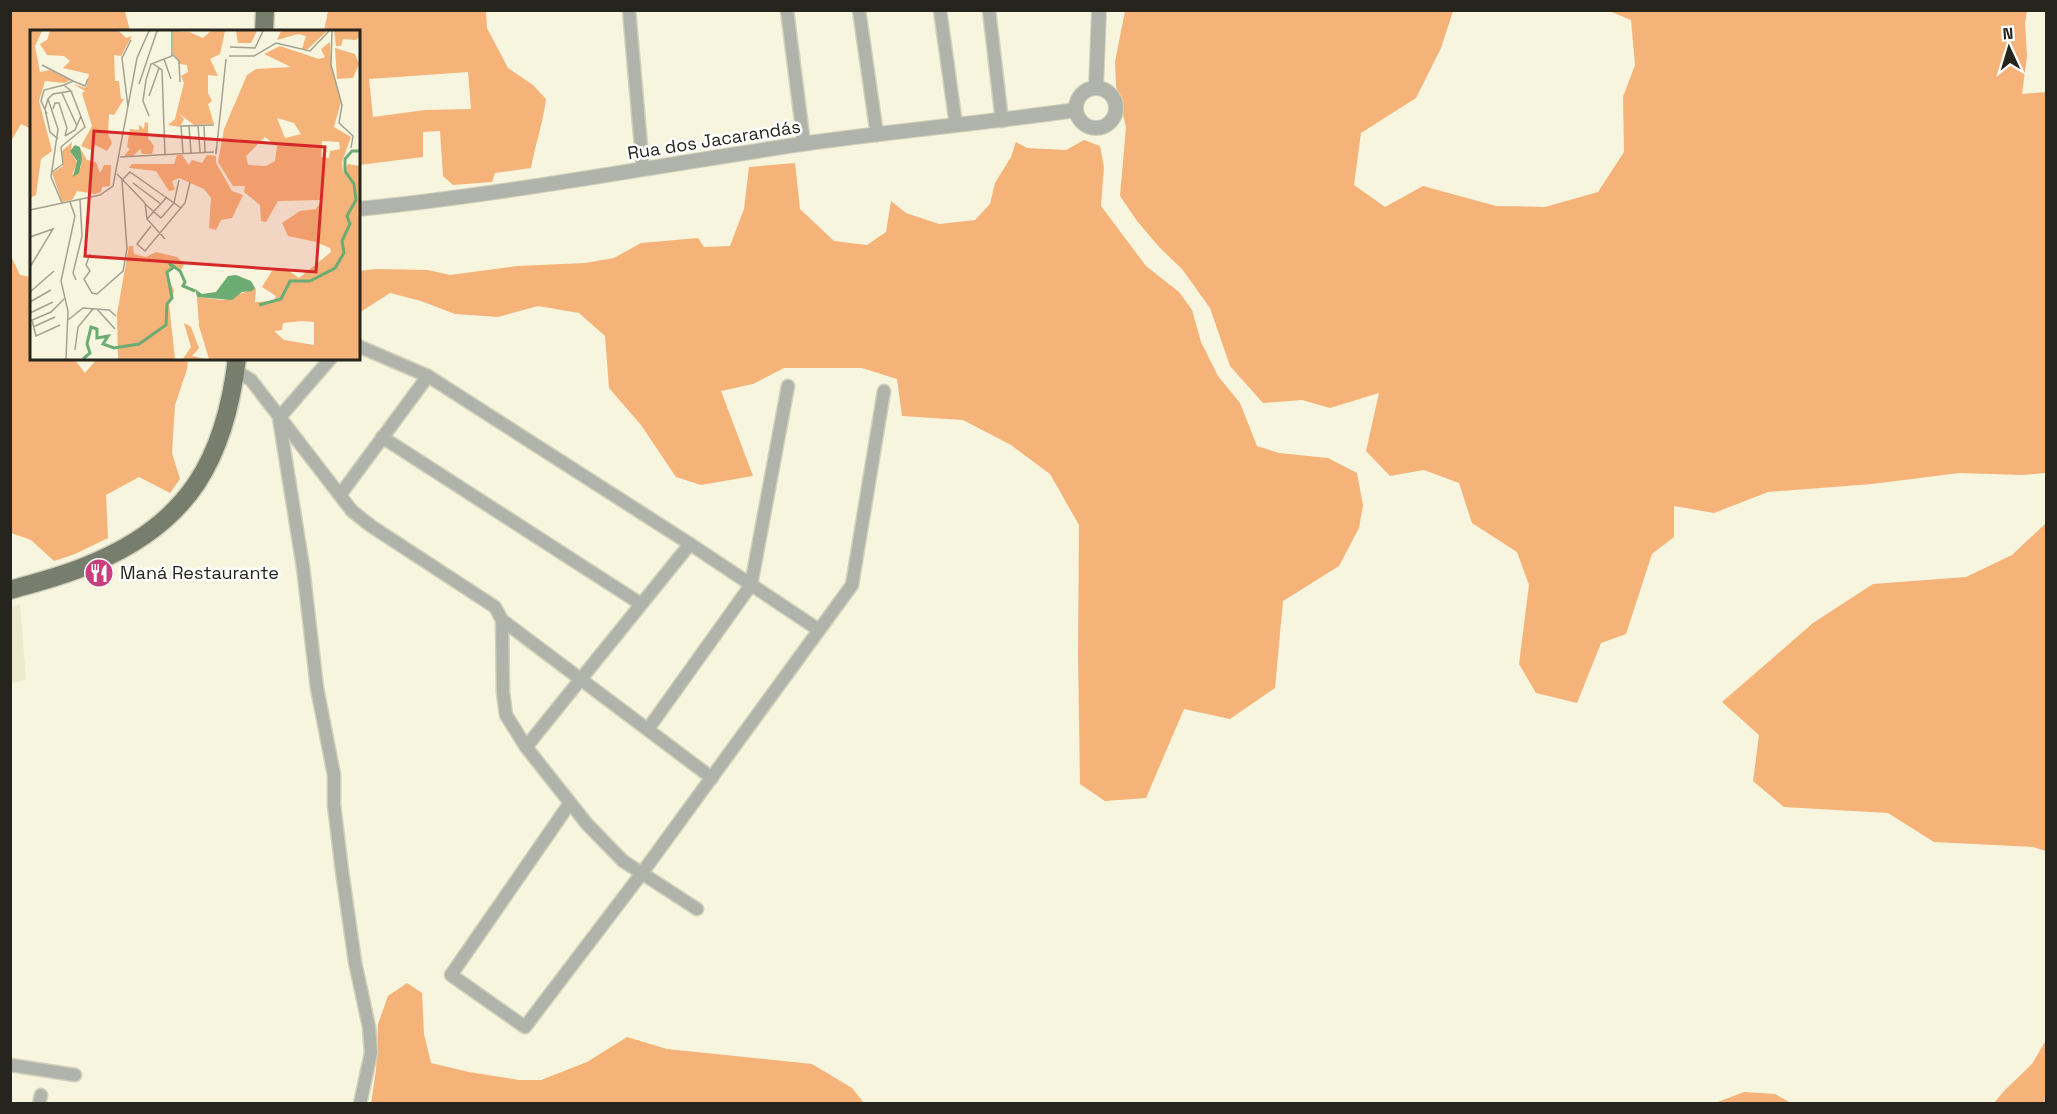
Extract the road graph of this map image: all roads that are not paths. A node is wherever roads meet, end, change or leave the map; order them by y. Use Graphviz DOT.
graph roads {
  1 [pos="265,10"];
  2 [pos="629,10"];
  3 [pos="787,10"];
  4 [pos="858,10"];
  5 [pos="940,10"];
  6 [pos="989,10"];
  7 [pos="1099,10"];
  8 [pos="264,30"];
  9 [pos="1096,88"];
  10 [pos="1076,110"];
  11 [pos="1002,121"];
  12 [pos="956,125"];
  13 [pos="877,135"];
  14 [pos="804,144"];
  15 [pos="643,169"];
  16 [pos="360,209"];
  17 [pos="360,347"];
  18 [pos="329,360"];
  19 [pos="236,364"];
  20 [pos="428,376"];
  21 [pos="788,386"];
  22 [pos="884,391"];
  23 [pos="279,418"];
  24 [pos="382,437"];
  25 [pos="340,495"];
  26 [pos="690,544"];
  27 [pos="751,585"];
  28 [pos="10,590"];
  29 [pos="641,604"];
  30 [pos="502,620"];
  31 [pos="819,630"];
  32 [pos="581,679"];
  33 [pos="648,729"];
  34 [pos="526,747"];
  35 [pos="712,778"];
  36 [pos="570,803"];
  37 [pos="642,873"];
  38 [pos="697,909"];
  39 [pos="10,1065"];
  40 [pos="75,1074"];
  41 [pos="360,1104"];
  1 -- 8 [label="main road"];
  2 -- 15 [label="street"];
  3 -- 14 [label="street"];
  4 -- 13 [label="street"];
  5 -- 12 [label="street"];
  6 -- 11 [label="street"];
  7 -- 9 [label="street"];
  9 -- 10 [label="street"];
  9 -- 10 [label="street"];
  10 -- 11 [label="street, Rua dos Jacarandás"];
  11 -- 12 [label="street, Rua dos Jacarandás"];
  12 -- 13 [label="street, Rua dos Jacarandás"];
  13 -- 14 [label="street, Rua dos Jacarandás"];
  14 -- 15 [label="street, Rua dos Jacarandás"];
  15 -- 16 [label="street, Rua dos Jacarandás"];
  17 -- 20 [label="street"];
  18 -- 23 [label="street"];
  19 -- 23 [label="street"];
  19 -- 28 [label="main road"];
  20 -- 24 [label="street"];
  20 -- 26 [label="street"];
  21 -- 27 [label="street"];
  22 -- 31 [label="street"];
  23 -- 25 [label="street"];
  23 -- 41 [label="street"];
  24 -- 25 [label="street"];
  24 -- 29 [label="street"];
  25 -- 30 [label="street"];
  26 -- 27 [label="street"];
  26 -- 29 [label="street"];
  27 -- 31 [label="street"];
  27 -- 33 [label="street"];
  29 -- 32 [label="street"];
  30 -- 32 [label="street"];
  30 -- 34 [label="street"];
  31 -- 35 [label="street"];
  32 -- 33 [label="street"];
  32 -- 34 [label="street"];
  33 -- 35 [label="street"];
  34 -- 36 [label="street"];
  35 -- 37 [label="street"];
  36 -- 37 [label="street"];
  36 -- 37 [label="street"];
  37 -- 38 [label="street"];
  39 -- 40 [label="street"];
}
